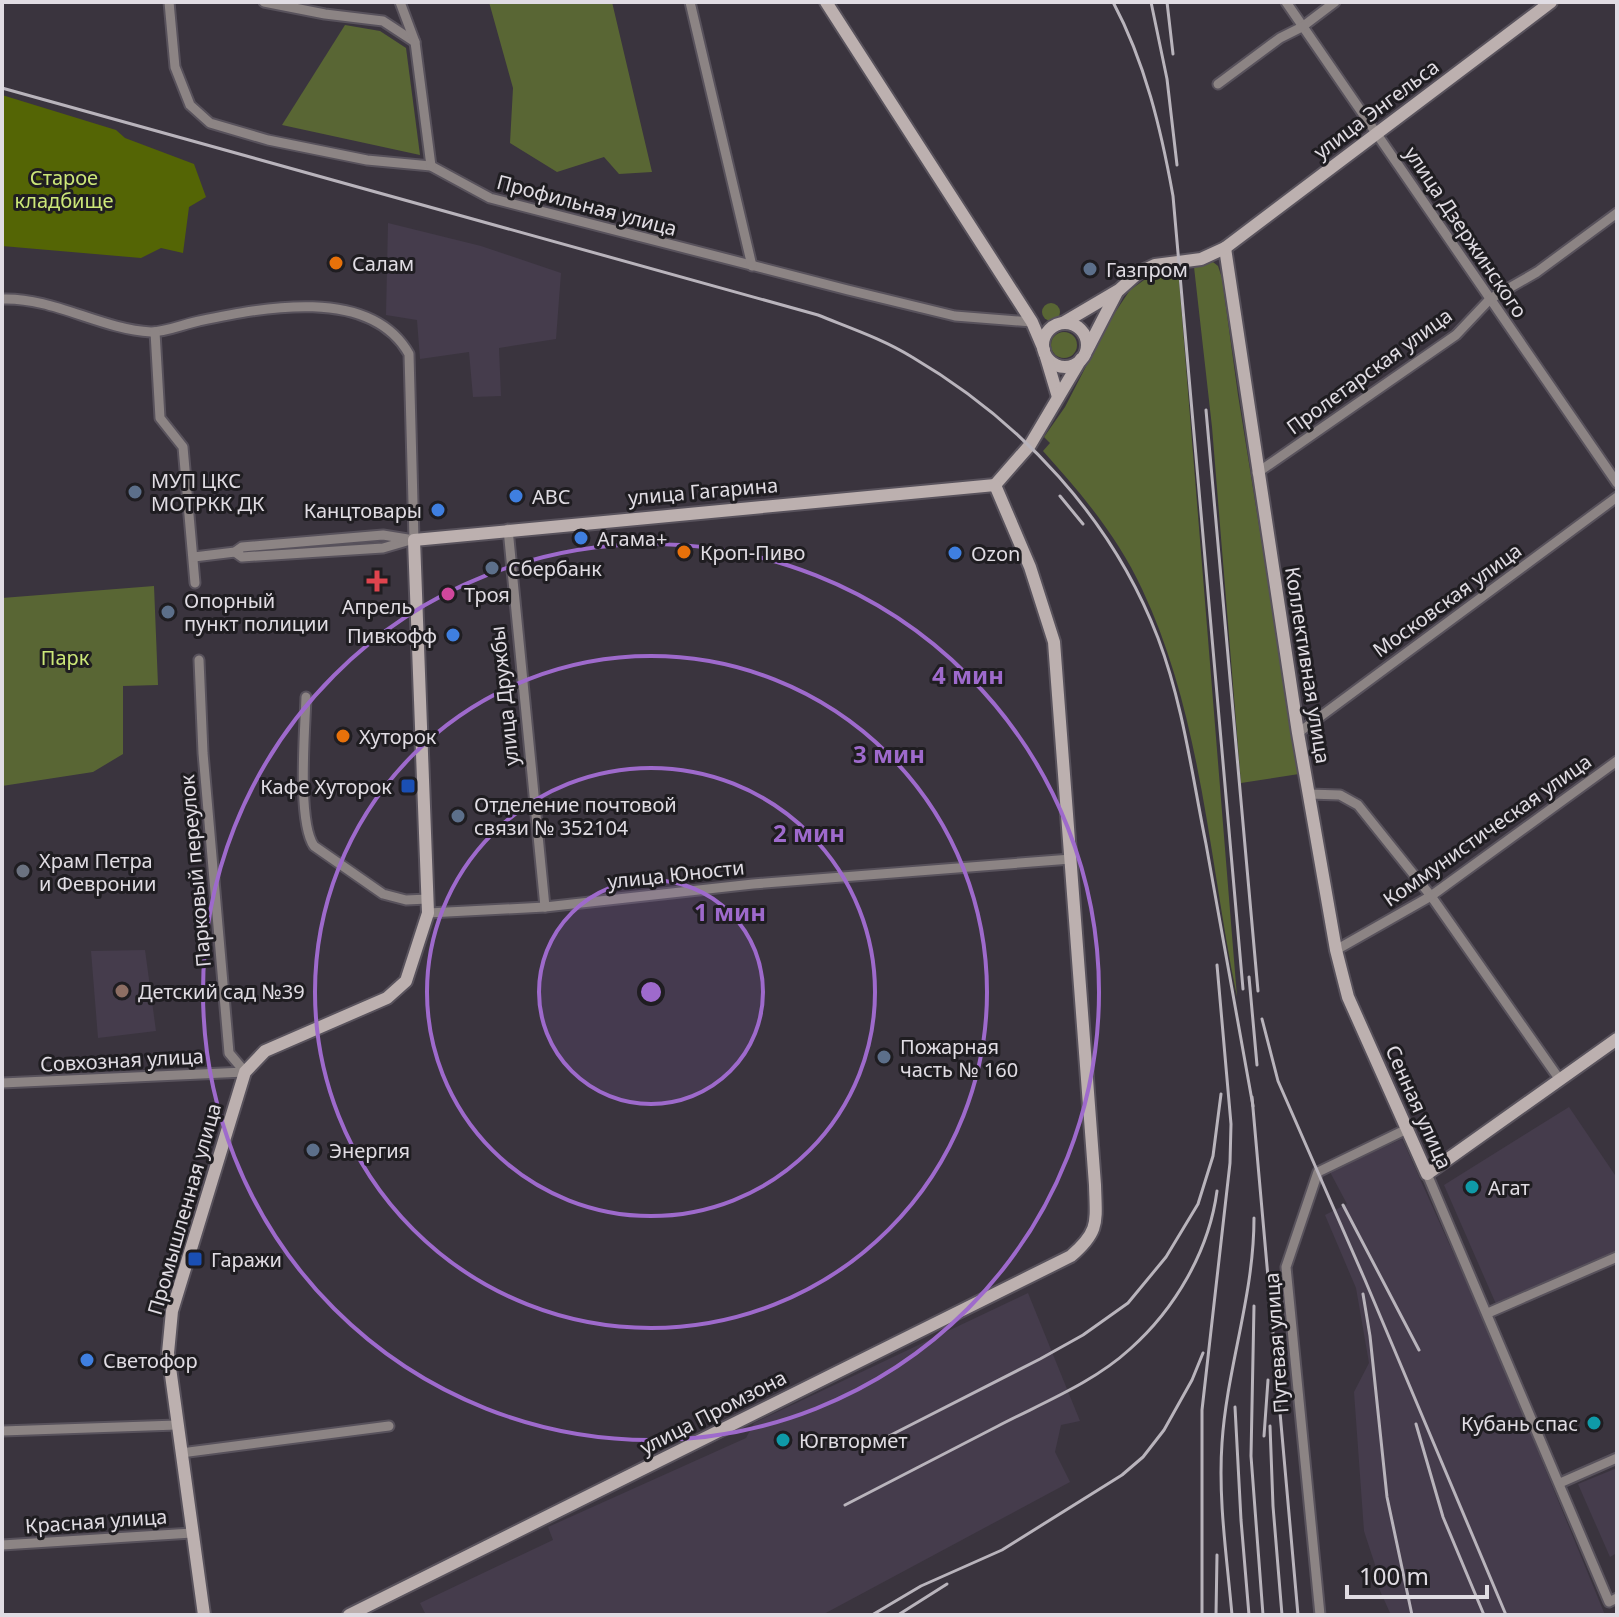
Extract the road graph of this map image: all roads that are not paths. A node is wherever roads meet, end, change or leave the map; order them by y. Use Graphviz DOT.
graph roads {
  1 [pos="169,2"];
  2 [pos="264,2"];
  3 [pos="400,2"];
  4 [pos="690,2"];
  5 [pos="826,2"];
  6 [pos="1286,2"];
  7 [pos="1335,2"];
  8 [pos="1551,2"];
  9 [pos="1302,27"];
  10 [pos="415,42"];
  11 [pos="1218,84"];
  12 [pos="1376,133"];
  13 [pos="431,166"];
  14 [pos="1617,213"];
  15 [pos="1225,248"];
  16 [pos="752,266"];
  17 [pos="1119,290"];
  18 [pos="2,299"];
  19 [pos="1490,299"];
  20 [pos="1032,322"];
  21 [pos="1058,324"];
  22 [pos="155,332"];
  23 [pos="1044,352"];
  24 [pos="1083,357"];
  25 [pos="1058,397"];
  26 [pos="1257,473"];
  27 [pos="1617,483"];
  28 [pos="995,485"];
  29 [pos="1617,497"];
  30 [pos="508,529"];
  31 [pos="414,540"];
  32 [pos="194,557"];
  33 [pos="195,583"];
  34 [pos="199,660"];
  35 [pos="306,697"];
  36 [pos="1298,733"];
  37 [pos="1617,761"];
  38 [pos="1309,794"];
  39 [pos="1071,859"];
  40 [pos="1431,896"];
  41 [pos="428,899"];
  42 [pos="545,907"];
  43 [pos="428,913"];
  44 [pos="1336,950"];
  45 [pos="1617,1039"];
  46 [pos="245,1072"];
  47 [pos="1560,1080"];
  48 [pos="2,1083"];
  49 [pos="1407,1129"];
  50 [pos="1427,1174"];
  51 [pos="1617,1257"];
  52 [pos="1488,1313"];
  53 [pos="177,1425"];
  54 [pos="389,1426"];
  55 [pos="2,1431"];
  56 [pos="181,1453"];
  57 [pos="1617,1458"];
  58 [pos="1560,1483"];
  59 [pos="192,1533"];
  60 [pos="2,1545"];
  61 [pos="1613,1600"];
  62 [pos="204,1615"];
  63 [pos="349,1615"];
  64 [pos="1320,1615"];
  1 -- 13 [label="street, Профильная улица"];
  2 -- 10 [label="street"];
  3 -- 10 [label="street"];
  4 -- 16 [label="street"];
  5 -- 20 [label="main road"];
  6 -- 9 [label="street, улица Дзержинского"];
  7 -- 9 [label="street"];
  8 -- 12 [label="main road, улица Энгельса"];
  9 -- 11 [label="street"];
  9 -- 12 [label="street, улица Дзержинского"];
  10 -- 13 [label="street"];
  12 -- 15 [label="main road, улица Энгельса"];
  12 -- 19 [label="street, улица Дзержинского"];
  13 -- 16 [label="street, Профильная улица"];
  14 -- 19 [label="street, Пролетарская улица"];
  15 -- 17 [label="main road, улица Энгельса"];
  15 -- 26 [label="main road, Коллективная улица"];
  16 -- 20 [label="street, Профильная улица"];
  17 -- 21 [label="main road, улица Энгельса"];
  17 -- 24 [label="main road"];
  18 -- 22 [label="street"];
  19 -- 26 [label="street, Пролетарская улица"];
  19 -- 27 [label="street, улица Дзержинского"];
  20 -- 21 [label="main road"];
  20 -- 23 [label="main road"];
  21 -- 23 [label="main road"];
  21 -- 24 [label="main road"];
  22 -- 31 [label="street"];
  22 -- 32 [label="street"];
  23 -- 24 [label="main road"];
  23 -- 25 [label="main road"];
  24 -- 25 [label="main road"];
  25 -- 28 [label="main road"];
  26 -- 36 [label="main road, Коллективная улица"];
  28 -- 30 [label="main road, улица Гагарина"];
  28 -- 39 [label="main road"];
  29 -- 36 [label="street, Московская улица"];
  30 -- 31 [label="main road, улица Гагарина"];
  30 -- 42 [label="street, улица Дружбы"];
  31 -- 32 [label="street, улица Гагарина"];
  31 -- 41 [label="main road"];
  32 -- 33 [label="street"];
  34 -- 46 [label="street, Парковый переулок"];
  35 -- 41 [label="street"];
  36 -- 38 [label="main road, Коллективная улица"];
  37 -- 40 [label="street, Коммунистическая улица"];
  38 -- 40 [label="street, Коллективная улица"];
  38 -- 44 [label="main road, Сенная улица"];
  39 -- 42 [label="street, улица Юности"];
  39 -- 63 [label="main road, улица Промзона"];
  40 -- 44 [label="street, Коммунистическая улица"];
  40 -- 47 [label="street, Коллективная улица"];
  41 -- 43 [label="main road"];
  42 -- 43 [label="street, улица Юности"];
  43 -- 46 [label="main road"];
  44 -- 49 [label="main road, Сенная улица"];
  45 -- 47 [label="main road"];
  46 -- 48 [label="street, Совхозная улица"];
  46 -- 53 [label="main road, Промышленная улица"];
  47 -- 50 [label="main road"];
  49 -- 50 [label="main road, Сенная улица"];
  49 -- 64 [label="street, Путевая улица"];
  50 -- 52 [label="street, Сенная улица"];
  51 -- 52 [label="street"];
  52 -- 58 [label="street, Сенная улица"];
  53 -- 55 [label="street"];
  53 -- 56 [label="main road, Промышленная улица"];
  54 -- 56 [label="street"];
  56 -- 59 [label="main road, Промышленная улица"];
  57 -- 58 [label="street"];
  58 -- 61 [label="street, Сенная улица"];
  59 -- 60 [label="street, Красная улица"];
  59 -- 62 [label="main road, Промышленная улица"];
}
